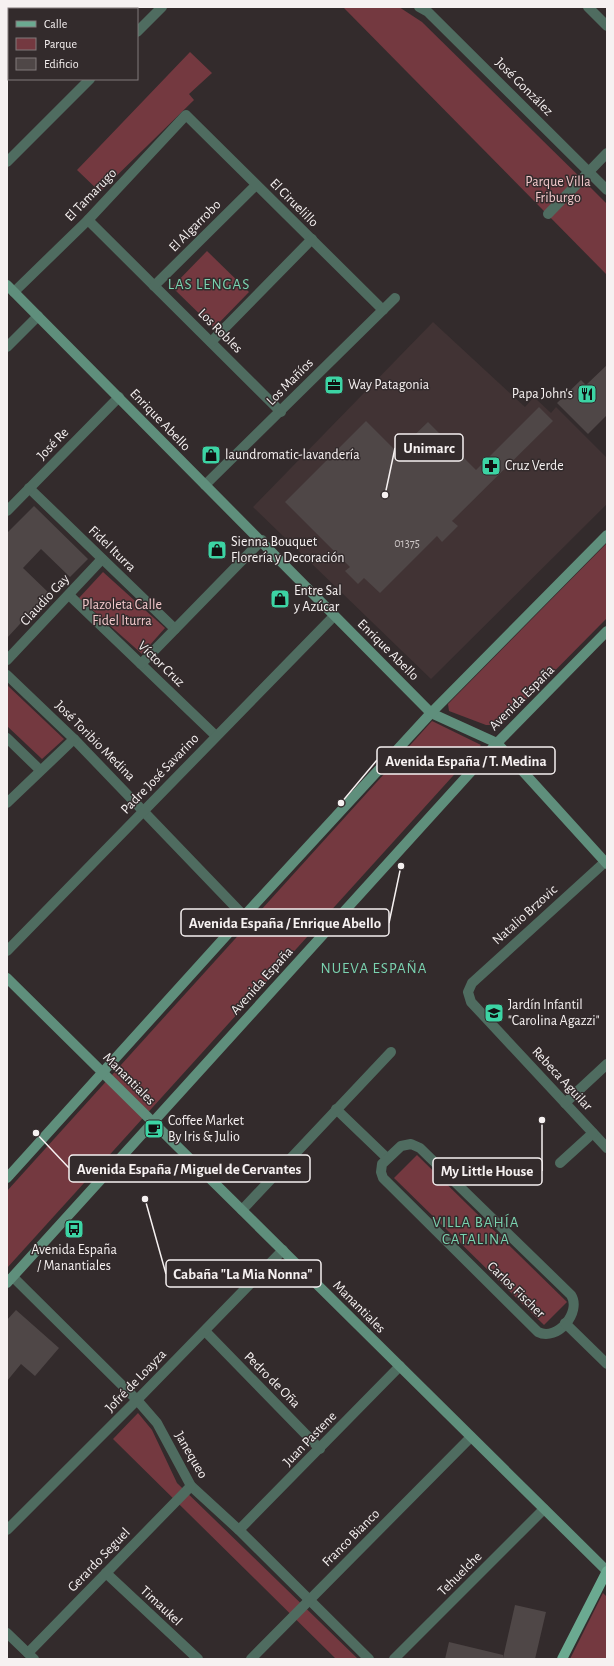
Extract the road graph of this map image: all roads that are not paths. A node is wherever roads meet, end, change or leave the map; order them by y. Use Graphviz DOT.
graph roads {
  1 [pos="162,7"];
  2 [pos="588,7"];
  3 [pos="427,9"];
  4 [pos="607,26"];
  5 [pos="138,31"];
  6 [pos="89,80"];
  7 [pos="186,115"];
  8 [pos="607,153"];
  9 [pos="7,162"];
  10 [pos="589,171"];
  11 [pos="256,184"];
  12 [pos="607,190"];
  13 [pos="548,214"];
  14 [pos="88,220"];
  15 [pos="312,239"];
  16 [pos="154,286"];
  17 [pos="10,288"];
  18 [pos="395,298"];
  19 [pos="383,310"];
  20 [pos="38,316"];
  21 [pos="211,342"];
  22 [pos="7,347"];
  23 [pos="119,397"];
  24 [pos="281,412"];
  25 [pos="205,485"];
  26 [pos="29,488"];
  27 [pos="7,511"];
  28 [pos="607,535"];
  29 [pos="262,540"];
  30 [pos="102,559"];
  31 [pos="69,595"];
  32 [pos="334,616"];
  33 [pos="175,629"];
  34 [pos="607,631"];
  35 [pos="7,660"];
  36 [pos="141,664"];
  37 [pos="7,675"];
  38 [pos="431,713"];
  39 [pos="216,736"];
  40 [pos="7,738"];
  41 [pos="74,739"];
  42 [pos="497,743"];
  43 [pos="40,770"];
  44 [pos="7,803"];
  45 [pos="144,811"];
  46 [pos="606,863"];
  47 [pos="244,916"];
  48 [pos="7,951"];
  49 [pos="7,978"];
  50 [pos="468,992"];
  51 [pos="391,1052"];
  52 [pos="607,1064"];
  53 [pos="102,1072"];
  54 [pos="565,1103"];
  55 [pos="336,1109"];
  56 [pos="152,1121"];
  57 [pos="593,1133"];
  58 [pos="607,1148"];
  59 [pos="387,1158"];
  60 [pos="560,1163"];
  61 [pos="7,1178"];
  62 [pos="242,1210"];
  63 [pos="283,1250"];
  64 [pos="10,1280"];
  65 [pos="565,1323"];
  66 [pos="205,1331"];
  67 [pos="607,1364"];
  68 [pos="400,1366"];
  69 [pos="138,1400"];
  70 [pos="471,1437"];
  71 [pos="320,1449"];
  72 [pos="191,1486"];
  73 [pos="544,1509"];
  74 [pos="7,1530"];
  75 [pos="239,1530"];
  76 [pos="607,1571"];
  77 [pos="106,1573"];
  78 [pos="309,1601"];
  79 [pos="7,1633"];
  80 [pos="31,1656"];
  81 [pos="198,1659"];
  82 [pos="251,1659"];
  83 [pos="369,1659"];
  84 [pos="394,1659"];
  85 [pos="562,1659"];
  1 -- 5 [label="street"];
  2 -- 4 [label="street"];
  3 -- 10 [label="street, José González"];
  6 -- 9 [label="street"];
  7 -- 11 [label="street, El Ciruelillo"];
  7 -- 14 [label="street, El Tamarugo"];
  8 -- 10 [label="street"];
  10 -- 12 [label="street, José González"];
  10 -- 13 [label="street"];
  11 -- 15 [label="street, El Ciruelillo"];
  11 -- 16 [label="street, El Algarrobo"];
  14 -- 16 [label="street, Los Robles"];
  14 -- 17 [label="street, El Tamarugo"];
  15 -- 19 [label="street, El Ciruelillo"];
  15 -- 21 [label="street"];
  16 -- 21 [label="street, Los Robles"];
  17 -- 20 [label="main road, Enrique Abello"];
  18 -- 19 [label="street, Los Mañíos"];
  19 -- 24 [label="street, Los Mañíos"];
  20 -- 22 [label="street"];
  20 -- 23 [label="main road, Enrique Abello"];
  21 -- 24 [label="street, Los Robles"];
  23 -- 25 [label="main road, Enrique Abello"];
  23 -- 26 [label="street, José Re"];
  24 -- 25 [label="street, Los Mañíos"];
  25 -- 29 [label="main road, Enrique Abello"];
  26 -- 27 [label="street, José Re"];
  26 -- 30 [label="street, Fidel Iturra"];
  28 -- 38 [label="main road"];
  29 -- 32 [label="main road, Enrique Abello"];
  29 -- 33 [label="street"];
  30 -- 31 [label="street, Claudio Gay"];
  30 -- 33 [label="street, Fidel Iturra"];
  31 -- 35 [label="street, Claudio Gay"];
  31 -- 36 [label="street, Víctor Cruz"];
  32 -- 38 [label="main road, Enrique Abello"];
  32 -- 39 [label="street, Padre José Savarino"];
  33 -- 36 [label="street"];
  34 -- 42 [label="main road, Avenida España"];
  36 -- 39 [label="street, Víctor Cruz"];
  37 -- 41 [label="street, José Toribio Medina"];
  38 -- 42 [label="main road, Enrique Abello"];
  38 -- 47 [label="main road"];
  39 -- 45 [label="street, Padre José Savarino"];
  40 -- 43 [label="street"];
  41 -- 43 [label="street"];
  41 -- 45 [label="street, José Toribio Medina"];
  42 -- 46 [label="main road, Enrique Abello"];
  42 -- 56 [label="main road, Avenida España"];
  43 -- 44 [label="street"];
  45 -- 47 [label="street, José Toribio Medina"];
  45 -- 48 [label="street, Padre José Savarino"];
  46 -- 50 [label="street, Natalio Brzovic"];
  47 -- 53 [label="main road"];
  49 -- 53 [label="main road, Manantiales"];
  50 -- 54 [label="street, Rebeca Aguilar"];
  51 -- 55 [label="street"];
  52 -- 54 [label="street"];
  53 -- 56 [label="main road, Manantiales"];
  53 -- 61 [label="main road"];
  54 -- 57 [label="street, Rebeca Aguilar"];
  55 -- 59 [label="street"];
  55 -- 62 [label="street"];
  56 -- 62 [label="main road, Manantiales"];
  56 -- 64 [label="main road, Avenida España"];
  57 -- 58 [label="street, Rebeca Aguilar"];
  57 -- 60 [label="street"];
  59 -- 65 [label="street, Carlos Fischer"];
  59 -- 65 [label="street, Carlos Fischer"];
  62 -- 63 [label="main road, Manantiales"];
  63 -- 66 [label="street, Jofré de Loayza"];
  63 -- 68 [label="main road, Manantiales"];
  64 -- 69 [label="street, Janequeo"];
  65 -- 67 [label="street"];
  66 -- 69 [label="street, Jofré de Loayza"];
  66 -- 71 [label="street, Pedro de Oña"];
  68 -- 70 [label="main road, Manantiales"];
  68 -- 71 [label="street, Juan Pastene"];
  69 -- 72 [label="street, Janequeo"];
  69 -- 74 [label="street, Jofré de Loayza"];
  70 -- 73 [label="main road, Manantiales"];
  70 -- 78 [label="street, Franco Bianco"];
  71 -- 75 [label="street, Juan Pastene"];
  72 -- 75 [label="street, Janequeo"];
  72 -- 77 [label="street, Gerardo Seguel"];
  73 -- 76 [label="main road, Manantiales"];
  73 -- 84 [label="street, Tehuelche"];
  75 -- 78 [label="street, Janequeo"];
  76 -- 85 [label="main road"];
  77 -- 80 [label="street, Gerardo Seguel"];
  77 -- 81 [label="street, Timaukel"];
  78 -- 82 [label="street, Franco Bianco"];
  78 -- 83 [label="street, Janequeo"];
  79 -- 80 [label="street"];
}
